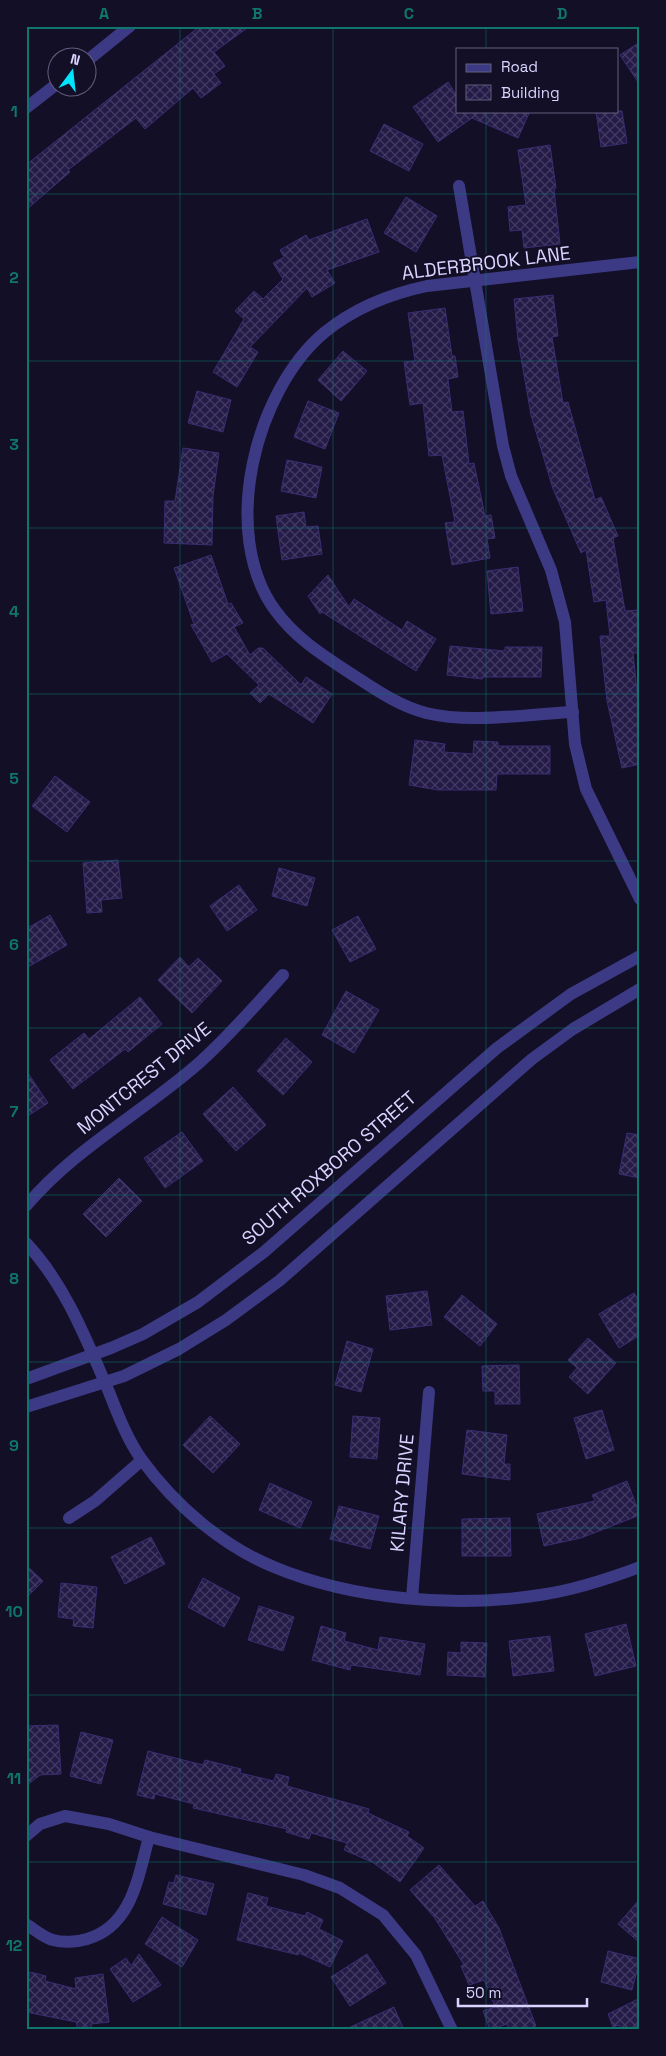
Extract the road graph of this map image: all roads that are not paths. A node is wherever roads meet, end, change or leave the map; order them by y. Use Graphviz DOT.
graph roads {
  1 [pos="130,26"];
  2 [pos="98,52"];
  3 [pos="48,91"];
  4 [pos="26,108"];
  5 [pos="459,186"];
  6 [pos="640,262"];
  7 [pos="475,280"];
  8 [pos="573,712"];
  9 [pos="640,898"];
  10 [pos="640,956"];
  11 [pos="283,975"];
  12 [pos="640,989"];
  13 [pos="26,1206"];
  14 [pos="26,1243"];
  15 [pos="93,1356"];
  16 [pos="26,1379"];
  17 [pos="105,1383"];
  18 [pos="429,1392"];
  19 [pos="26,1407"];
  20 [pos="142,1460"];
  21 [pos="70,1518"];
  22 [pos="640,1567"];
  23 [pos="412,1598"];
  24 [pos="26,1836"];
  25 [pos="149,1837"];
  26 [pos="26,1924"];
  27 [pos="452,2030"];
  1 -- 2 [label="street"];
  3 -- 4 [label="street"];
  5 -- 7 [label="street"];
  6 -- 7 [label="street, ALDERBROOK LANE"];
  7 -- 8 [label="street"];
  7 -- 8 [label="street, ALDERBROOK LANE"];
  8 -- 9 [label="street"];
  10 -- 15 [label="street, SOUTH ROXBORO STREET"];
  11 -- 13 [label="street, MONTCREST DRIVE"];
  12 -- 17 [label="street"];
  14 -- 15 [label="street"];
  15 -- 16 [label="street, SOUTH ROXBORO STREET"];
  15 -- 17 [label="street"];
  17 -- 19 [label="street"];
  17 -- 20 [label="street"];
  18 -- 23 [label="street, KILARY DRIVE"];
  20 -- 21 [label="street"];
  20 -- 23 [label="street"];
  22 -- 23 [label="street"];
  24 -- 25 [label="street"];
  25 -- 26 [label="street"];
  25 -- 27 [label="street"];
}
